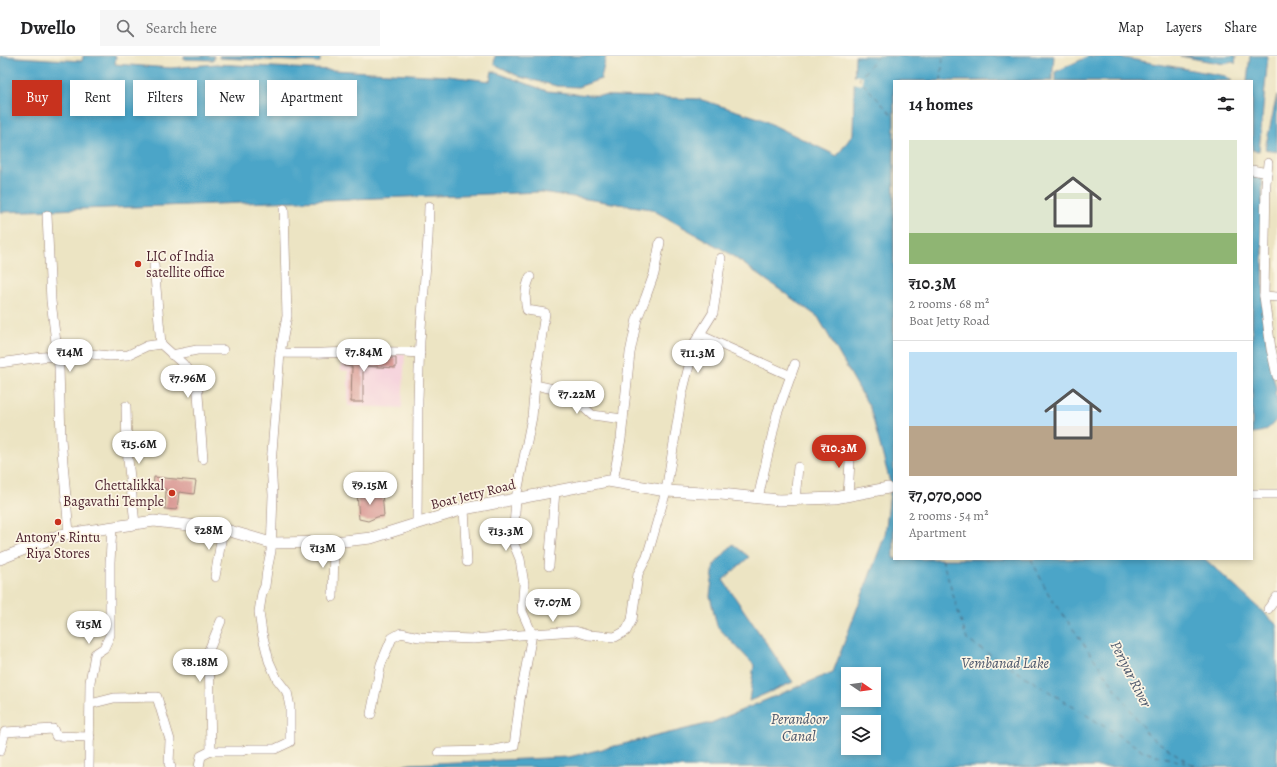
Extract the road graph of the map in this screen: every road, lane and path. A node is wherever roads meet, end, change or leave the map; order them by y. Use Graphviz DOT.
graph roads {
  1 [pos="1253,170"];
  2 [pos="429,206"];
  3 [pos="284,208"];
  4 [pos="47,215"];
  5 [pos="660,242"];
  6 [pos="721,258"];
  7 [pos="154,265"];
  8 [pos="530,278"];
  9 [pos="1264,296"];
  10 [pos="1277,297"];
  11 [pos="700,335"];
  12 [pos="161,344"];
  13 [pos="223,350"];
  14 [pos="280,353"];
  15 [pos="420,353"];
  16 [pos="172,355"];
  17 [pos="58,356"];
  18 [pos="0,363"];
  19 [pos="795,364"];
  20 [pos="791,376"];
  21 [pos="1277,376"];
  22 [pos="535,385"];
  23 [pos="126,406"];
  24 [pos="623,419"];
  25 [pos="851,443"];
  26 [pos="203,459"];
  27 [pos="798,467"];
  28 [pos="614,481"];
  29 [pos="888,488"];
  30 [pos="555,491"];
  31 [pos="666,491"];
  32 [pos="1253,494"];
  33 [pos="1277,494"];
  34 [pos="848,496"];
  35 [pos="516,498"];
  36 [pos="758,498"];
  37 [pos="795,500"];
  38 [pos="464,509"];
  39 [pos="418,523"];
  40 [pos="135,524"];
  41 [pos="112,527"];
  42 [pos="223,529"];
  43 [pos="69,533"];
  44 [pos="334,542"];
  45 [pos="271,543"];
  46 [pos="0,560"];
  47 [pos="467,562"];
  48 [pos="549,566"];
  49 [pos="215,577"];
  50 [pos="333,597"];
  51 [pos="1277,597"];
  52 [pos="1268,609"];
  53 [pos="221,621"];
  54 [pos="532,634"];
  55 [pos="90,704"];
  56 [pos="371,714"];
  57 [pos="90,737"];
  58 [pos="0,751"];
  59 [pos="211,751"];
  60 [pos="439,752"];
  61 [pos="89,767"];
  62 [pos="171,767"];
  63 [pos="199,767"];
  1 -- 9 [label="street"];
  2 -- 15 [label="street"];
  3 -- 14 [label="street"];
  4 -- 17 [label="street"];
  5 -- 24 [label="street"];
  6 -- 11 [label="street"];
  7 -- 12 [label="street"];
  8 -- 22 [label="street"];
  9 -- 10 [label="street"];
  9 -- 21 [label="street"];
  11 -- 20 [label="street"];
  11 -- 31 [label="street"];
  12 -- 16 [label="street"];
  12 -- 17 [label="street"];
  13 -- 16 [label="street"];
  14 -- 15 [label="street"];
  14 -- 45 [label="street"];
  15 -- 39 [label="street"];
  16 -- 26 [label="street"];
  17 -- 18 [label="street"];
  17 -- 43 [label="street"];
  19 -- 20 [label="street"];
  20 -- 36 [label="street"];
  22 -- 24 [label="street"];
  22 -- 35 [label="street"];
  23 -- 40 [label="street"];
  24 -- 28 [label="street"];
  25 -- 34 [label="street"];
  27 -- 37 [label="street"];
  28 -- 30 [label="street, Boat Jetty Road"];
  28 -- 31 [label="street, Boat Jetty Road"];
  29 -- 34 [label="street, Boat Jetty Road"];
  30 -- 35 [label="street, Boat Jetty Road"];
  30 -- 48 [label="street"];
  31 -- 36 [label="street, Boat Jetty Road"];
  31 -- 54 [label="street"];
  32 -- 33 [label="street"];
  34 -- 37 [label="street, Boat Jetty Road"];
  35 -- 38 [label="street, Boat Jetty Road"];
  35 -- 54 [label="street"];
  36 -- 37 [label="street, Boat Jetty Road"];
  38 -- 39 [label="street, Boat Jetty Road"];
  38 -- 47 [label="street"];
  39 -- 44 [label="street, Boat Jetty Road"];
  40 -- 41 [label="street, Boat Jetty Road"];
  40 -- 42 [label="street, Boat Jetty Road"];
  41 -- 43 [label="street, Boat Jetty Road"];
  41 -- 55 [label="street"];
  42 -- 45 [label="street, Boat Jetty Road"];
  42 -- 49 [label="street"];
  43 -- 46 [label="street, Boat Jetty Road"];
  44 -- 45 [label="street, Boat Jetty Road"];
  44 -- 50 [label="street"];
  45 -- 59 [label="street"];
  51 -- 52 [label="street"];
  53 -- 59 [label="street"];
  54 -- 56 [label="street"];
  54 -- 60 [label="street"];
  55 -- 57 [label="street"];
  55 -- 62 [label="street"];
  57 -- 58 [label="street"];
  57 -- 61 [label="street"];
  59 -- 63 [label="street"];
}
